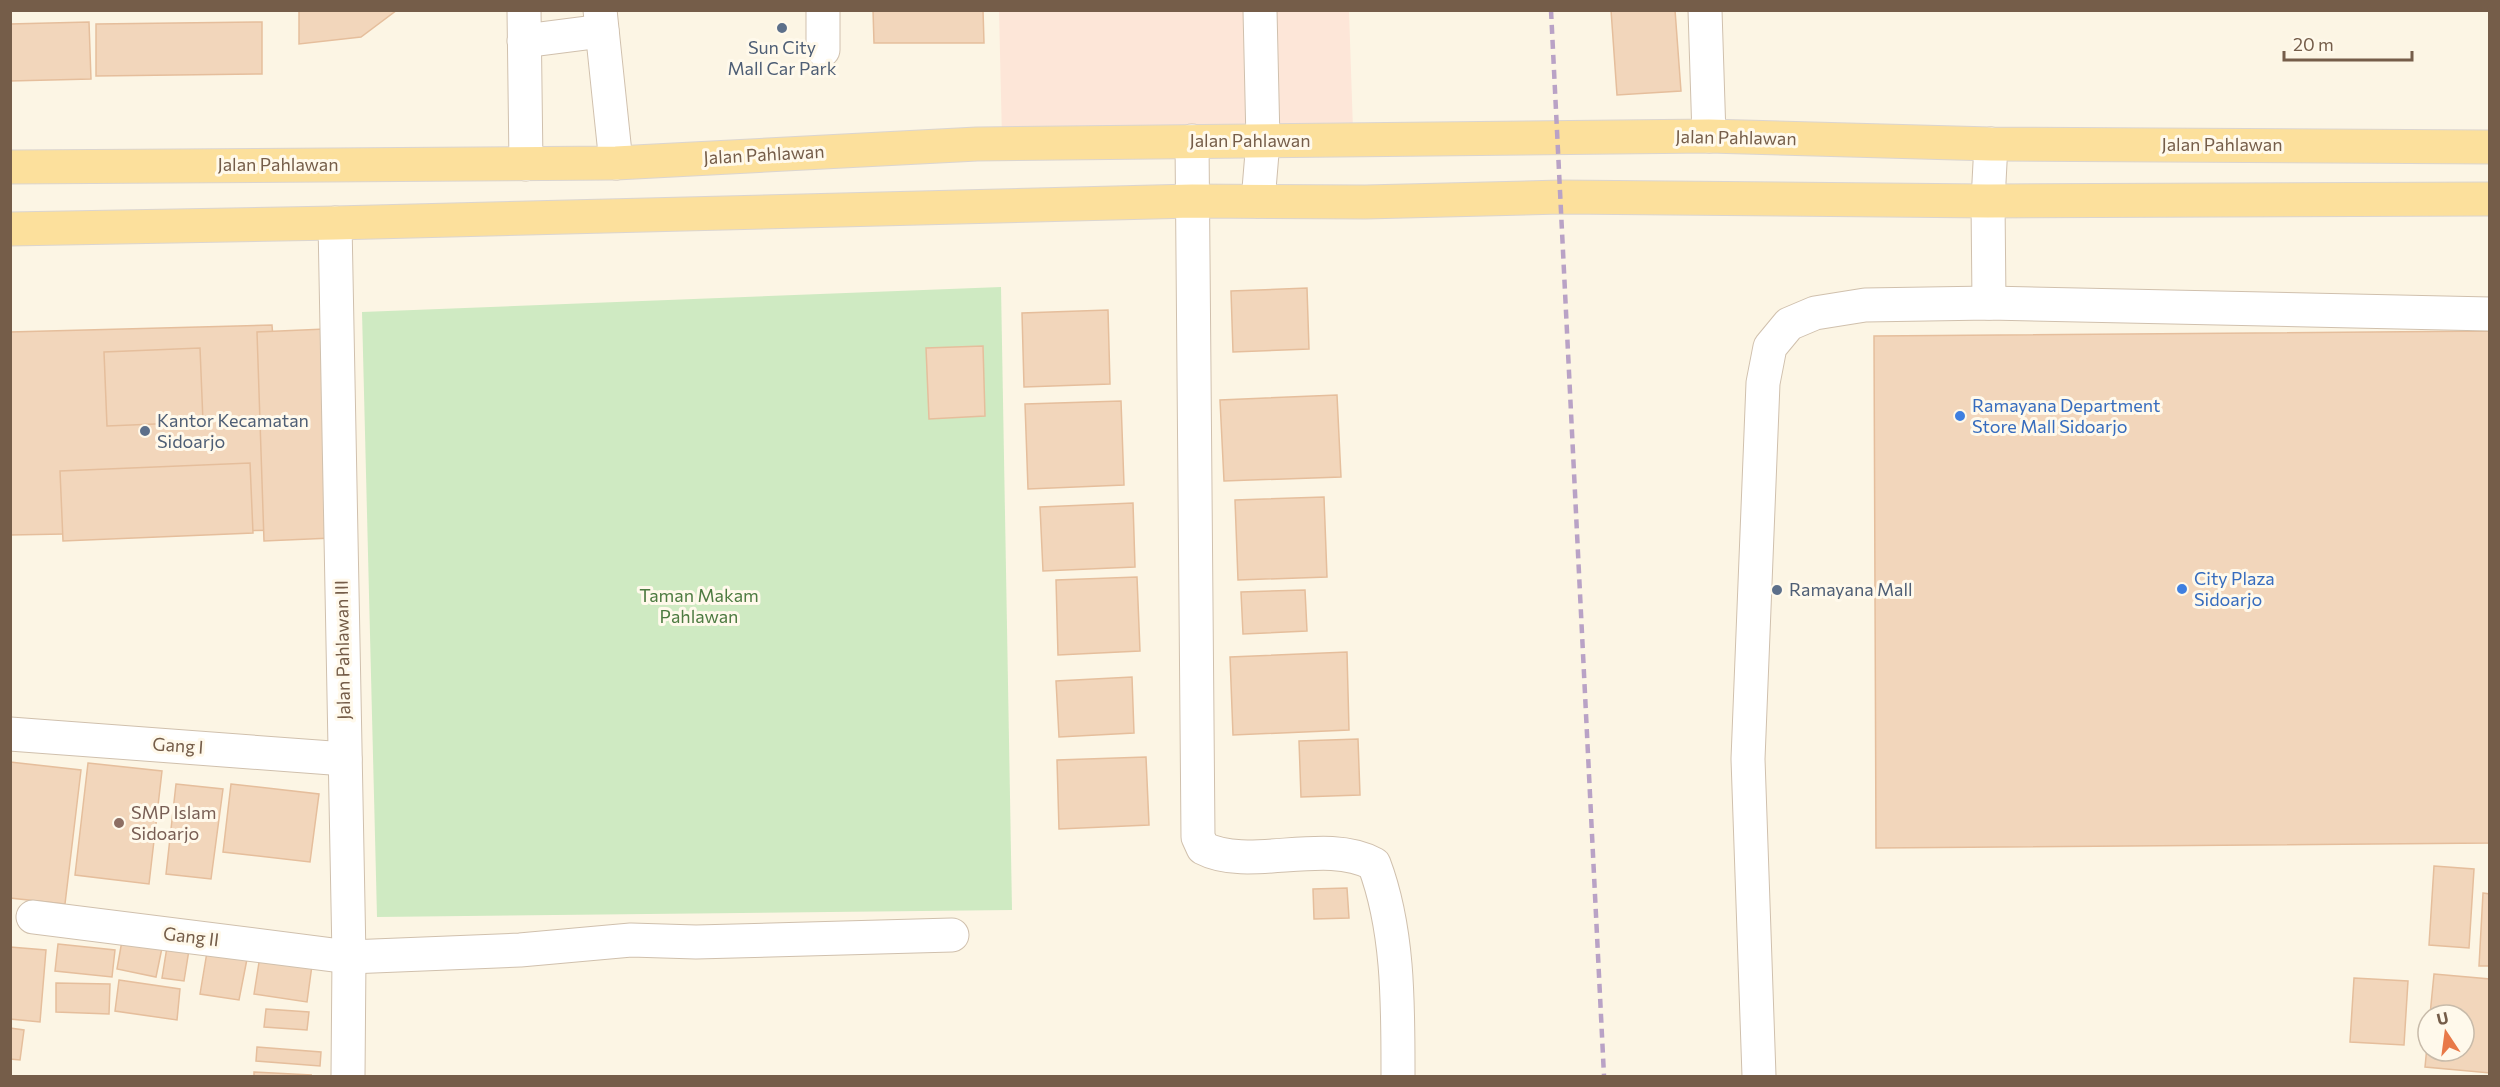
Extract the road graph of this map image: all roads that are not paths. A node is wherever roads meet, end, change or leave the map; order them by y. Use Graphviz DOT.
graph roads {
  1 [pos="823,10"];
  2 [pos="1260,10"];
  3 [pos="1705,10"];
  4 [pos="602,21"];
  5 [pos="524,26"];
  6 [pos="823,50"];
  7 [pos="1709,136"];
  8 [pos="1192,141"];
  9 [pos="1263,141"];
  10 [pos="1991,144"];
  11 [pos="2490,147"];
  12 [pos="616,163"];
  13 [pos="526,164"];
  14 [pos="10,167"];
  15 [pos="2490,199"];
  16 [pos="1192,201"];
  17 [pos="1258,201"];
  18 [pos="1988,201"];
  19 [pos="335,223"];
  20 [pos="10,229"];
  21 [pos="1989,303"];
  22 [pos="2490,314"];
  23 [pos="10,734"];
  24 [pos="345,759"];
  25 [pos="33,917"];
  26 [pos="952,935"];
  27 [pos="349,957"];
  28 [pos="348,1077"];
  29 [pos="1398,1077"];
  30 [pos="1759,1077"];
  1 -- 6 [label="street"];
  2 -- 9 [label="street"];
  3 -- 7 [label="street"];
  4 -- 5 [label="street"];
  4 -- 12 [label="street"];
  5 -- 13 [label="street"];
  7 -- 9 [label="main road, Jalan Pahlawan"];
  7 -- 10 [label="main road, Jalan Pahlawan"];
  8 -- 9 [label="main road, Jalan Pahlawan"];
  8 -- 12 [label="main road, Jalan Pahlawan"];
  8 -- 16 [label="street"];
  9 -- 17 [label="street"];
  10 -- 11 [label="main road, Jalan Pahlawan"];
  10 -- 18 [label="street"];
  12 -- 13 [label="main road, Jalan Pahlawan"];
  13 -- 14 [label="main road, Jalan Pahlawan"];
  15 -- 18 [label="main road"];
  16 -- 17 [label="main road"];
  16 -- 19 [label="main road"];
  16 -- 29 [label="street"];
  17 -- 18 [label="main road"];
  18 -- 21 [label="street"];
  19 -- 20 [label="main road"];
  19 -- 24 [label="street, Jalan Pahlawan III"];
  21 -- 22 [label="street"];
  21 -- 30 [label="street"];
  23 -- 24 [label="street, Gang I"];
  24 -- 27 [label="street, Jalan Pahlawan III"];
  25 -- 27 [label="street, Gang II"];
  26 -- 27 [label="street, Gang II"];
  27 -- 28 [label="street, Jalan Pahlawan III"];
}
